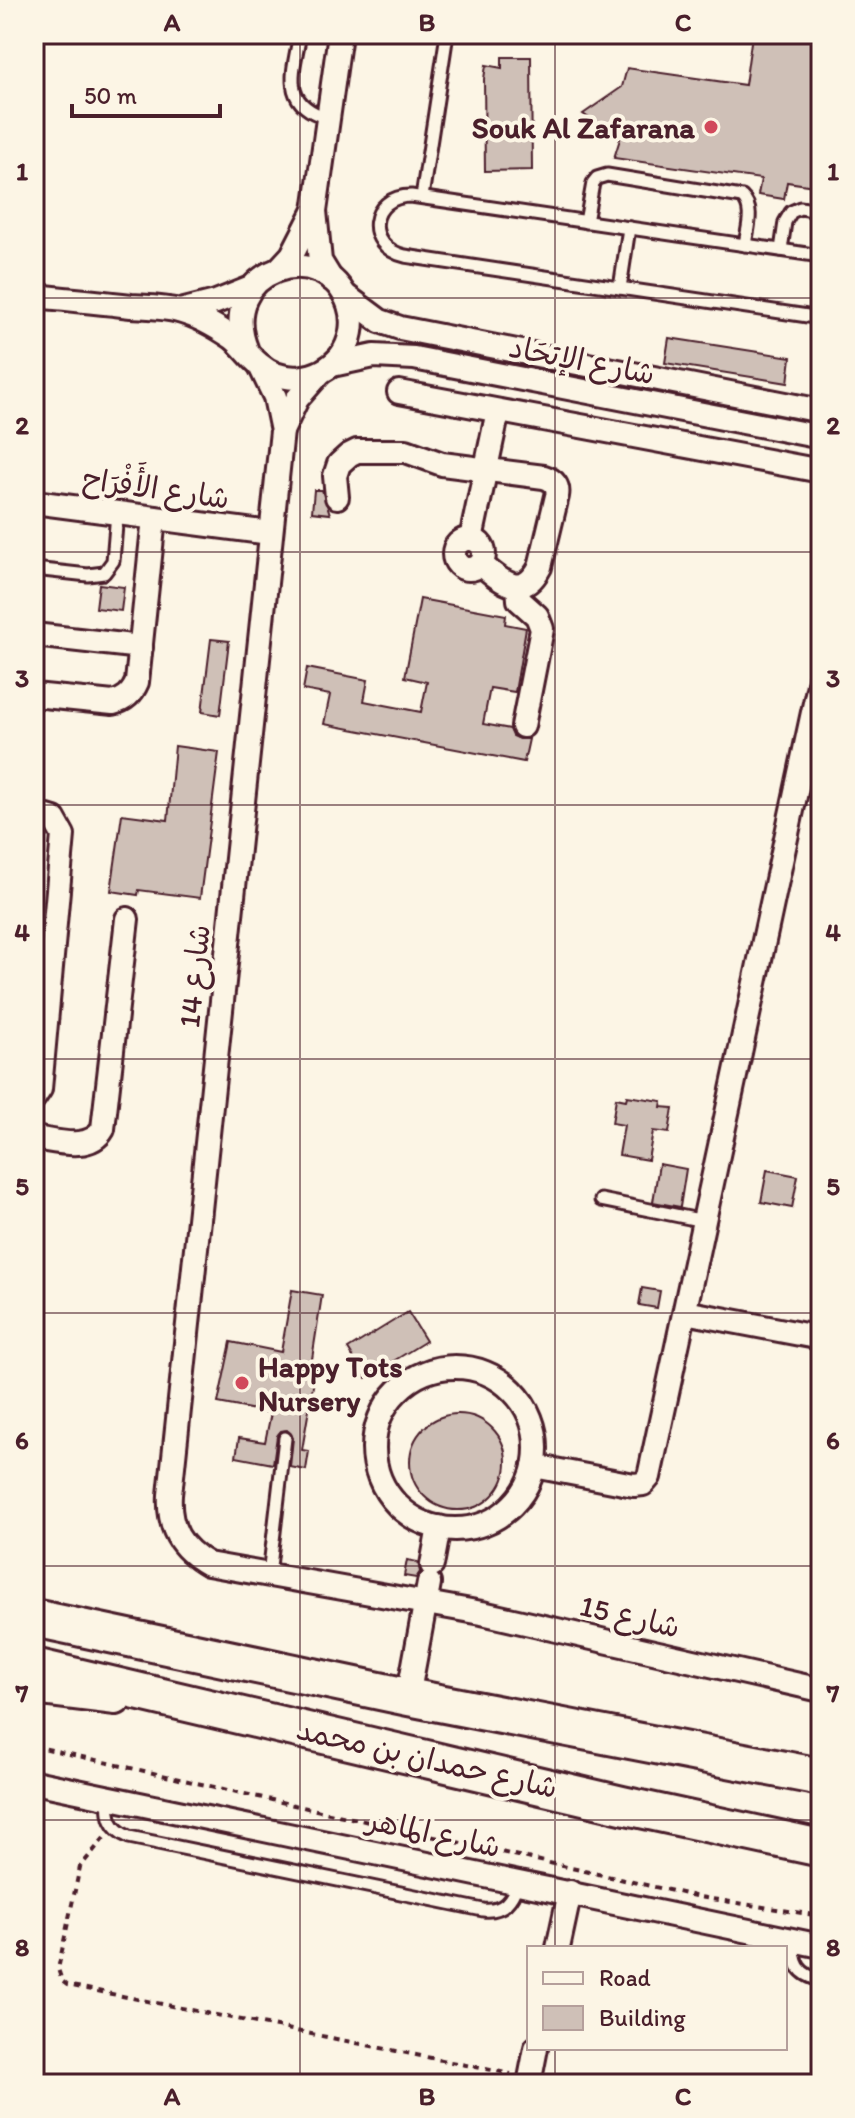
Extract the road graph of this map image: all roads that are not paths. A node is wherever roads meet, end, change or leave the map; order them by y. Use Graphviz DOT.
graph roads {
  1 [pos="300,34"];
  2 [pos="340,34"];
  3 [pos="447,34"];
  4 [pos="328,118"];
  5 [pos="422,197"];
  6 [pos="315,211"];
  7 [pos="821,211"];
  8 [pos="586,222"];
  9 [pos="629,228"];
  10 [pos="745,245"];
  11 [pos="781,250"];
  12 [pos="821,256"];
  13 [pos="279,269"];
  14 [pos="338,287"];
  15 [pos="251,288"];
  16 [pos="620,288"];
  17 [pos="34,296"];
  18 [pos="178,311"];
  19 [pos="821,318"];
  20 [pos="254,358"];
  21 [pos="326,369"];
  22 [pos="399,392"];
  23 [pos="820,410"];
  24 [pos="498,411"];
  25 [pos="282,431"];
  26 [pos="821,437"];
  27 [pos="486,470"];
  28 [pos="821,471"];
  29 [pos="337,497"];
  30 [pos="34,502"];
  31 [pos="117,513"];
  32 [pos="154,518"];
  33 [pos="270,533"];
  34 [pos="34,569"];
  35 [pos="518,586"];
  36 [pos="34,635"];
  37 [pos="141,647"];
  38 [pos="820,688"];
  39 [pos="34,695"];
  40 [pos="523,726"];
  41 [pos="34,813"];
  42 [pos="127,919"];
  43 [pos="40,1020"];
  44 [pos="34,1098"];
  45 [pos="34,1138"];
  46 [pos="601,1200"];
  47 [pos="704,1221"];
  48 [pos="685,1312"];
  49 [pos="821,1338"];
  50 [pos="285,1438"];
  51 [pos="534,1466"];
  52 [pos="172,1527"];
  53 [pos="439,1527"];
  54 [pos="269,1575"];
  55 [pos="428,1584"];
  56 [pos="34,1618"];
  57 [pos="34,1667"];
  58 [pos="34,1690"];
  59 [pos="821,1690"];
  60 [pos="408,1697"];
  61 [pos="204,1706"];
  62 [pos="821,1777"];
  63 [pos="34,1782"];
  64 [pos="109,1797"];
  65 [pos="814,1843"];
  66 [pos="518,1881"];
  67 [pos="570,1892"];
  68 [pos="794,1941"];
  69 [pos="558,1946"];
  70 [pos="821,1946"];
  71 [pos="821,1980"];
  72 [pos="536,2050"];
  73 [pos="529,2081"];
  1 -- 4 [label="lane"];
  2 -- 4 [label="street"];
  3 -- 5 [label="lane"];
  4 -- 6 [label="street"];
  5 -- 8 [label="lane"];
  5 -- 16 [label="lane"];
  6 -- 13 [label="street"];
  6 -- 14 [label="street"];
  7 -- 11 [label="lane"];
  8 -- 9 [label="lane"];
  8 -- 10 [label="lane"];
  9 -- 10 [label="lane"];
  9 -- 16 [label="lane"];
  10 -- 11 [label="lane"];
  11 -- 12 [label="lane"];
  13 -- 14 [label="street"];
  13 -- 15 [label="street"];
  14 -- 21 [label="street"];
  14 -- 23 [label="street, شارع الإتحَاد"];
  15 -- 18 [label="street"];
  15 -- 20 [label="street"];
  16 -- 19 [label="lane"];
  17 -- 18 [label="street"];
  18 -- 20 [label="street"];
  20 -- 21 [label="street"];
  20 -- 25 [label="street, شارع 14"];
  21 -- 25 [label="street, شارع 14"];
  21 -- 26 [label="street, شارع الإتحَاد"];
  22 -- 24 [label="street"];
  24 -- 27 [label="street"];
  24 -- 28 [label="street"];
  25 -- 33 [label="street, شارع 14"];
  27 -- 29 [label="street"];
  27 -- 35 [label="street"];
  27 -- 35 [label="street"];
  30 -- 31 [label="street, شارع الأَفْرَاح"];
  31 -- 32 [label="street, شارع الأَفْرَاح"];
  31 -- 34 [label="lane"];
  32 -- 33 [label="street, شارع الأَفْرَاح"];
  32 -- 37 [label="street"];
  33 -- 52 [label="street, شارع 14"];
  35 -- 40 [label="street"];
  36 -- 37 [label="street"];
  37 -- 39 [label="street"];
  38 -- 47 [label="street"];
  41 -- 43 [label="street"];
  42 -- 45 [label="street"];
  43 -- 44 [label="street"];
  46 -- 47 [label="lane"];
  47 -- 48 [label="street"];
  48 -- 49 [label="street"];
  48 -- 51 [label="street"];
  50 -- 54 [label="lane"];
  51 -- 53 [label="street"];
  51 -- 53 [label="street"];
  52 -- 54 [label="street, شارع 15"];
  53 -- 55 [label="street"];
  54 -- 55 [label="street, شارع 15"];
  55 -- 59 [label="street, شارع 15"];
  55 -- 60 [label="street"];
  56 -- 60 [label="main road, شارع حمدان بن محمد"];
  57 -- 61 [label="main road, شارع حمدان بن محمد"];
  58 -- 61 [label="street"];
  60 -- 62 [label="main road, شارع حمدان بن محمد"];
  61 -- 65 [label="main road, شارع حمدان بن محمد"];
  63 -- 64 [label="street, شارع الماهر"];
  64 -- 66 [label="street, شارع الماهر"];
  64 -- 66 [label="lane"];
  66 -- 67 [label="street, شارع الماهر"];
  67 -- 68 [label="street, شارع الماهر"];
  67 -- 69 [label="street"];
  68 -- 70 [label="street, شارع الماهر"];
  68 -- 71 [label="lane"];
  72 -- 73 [label="street"];
}
